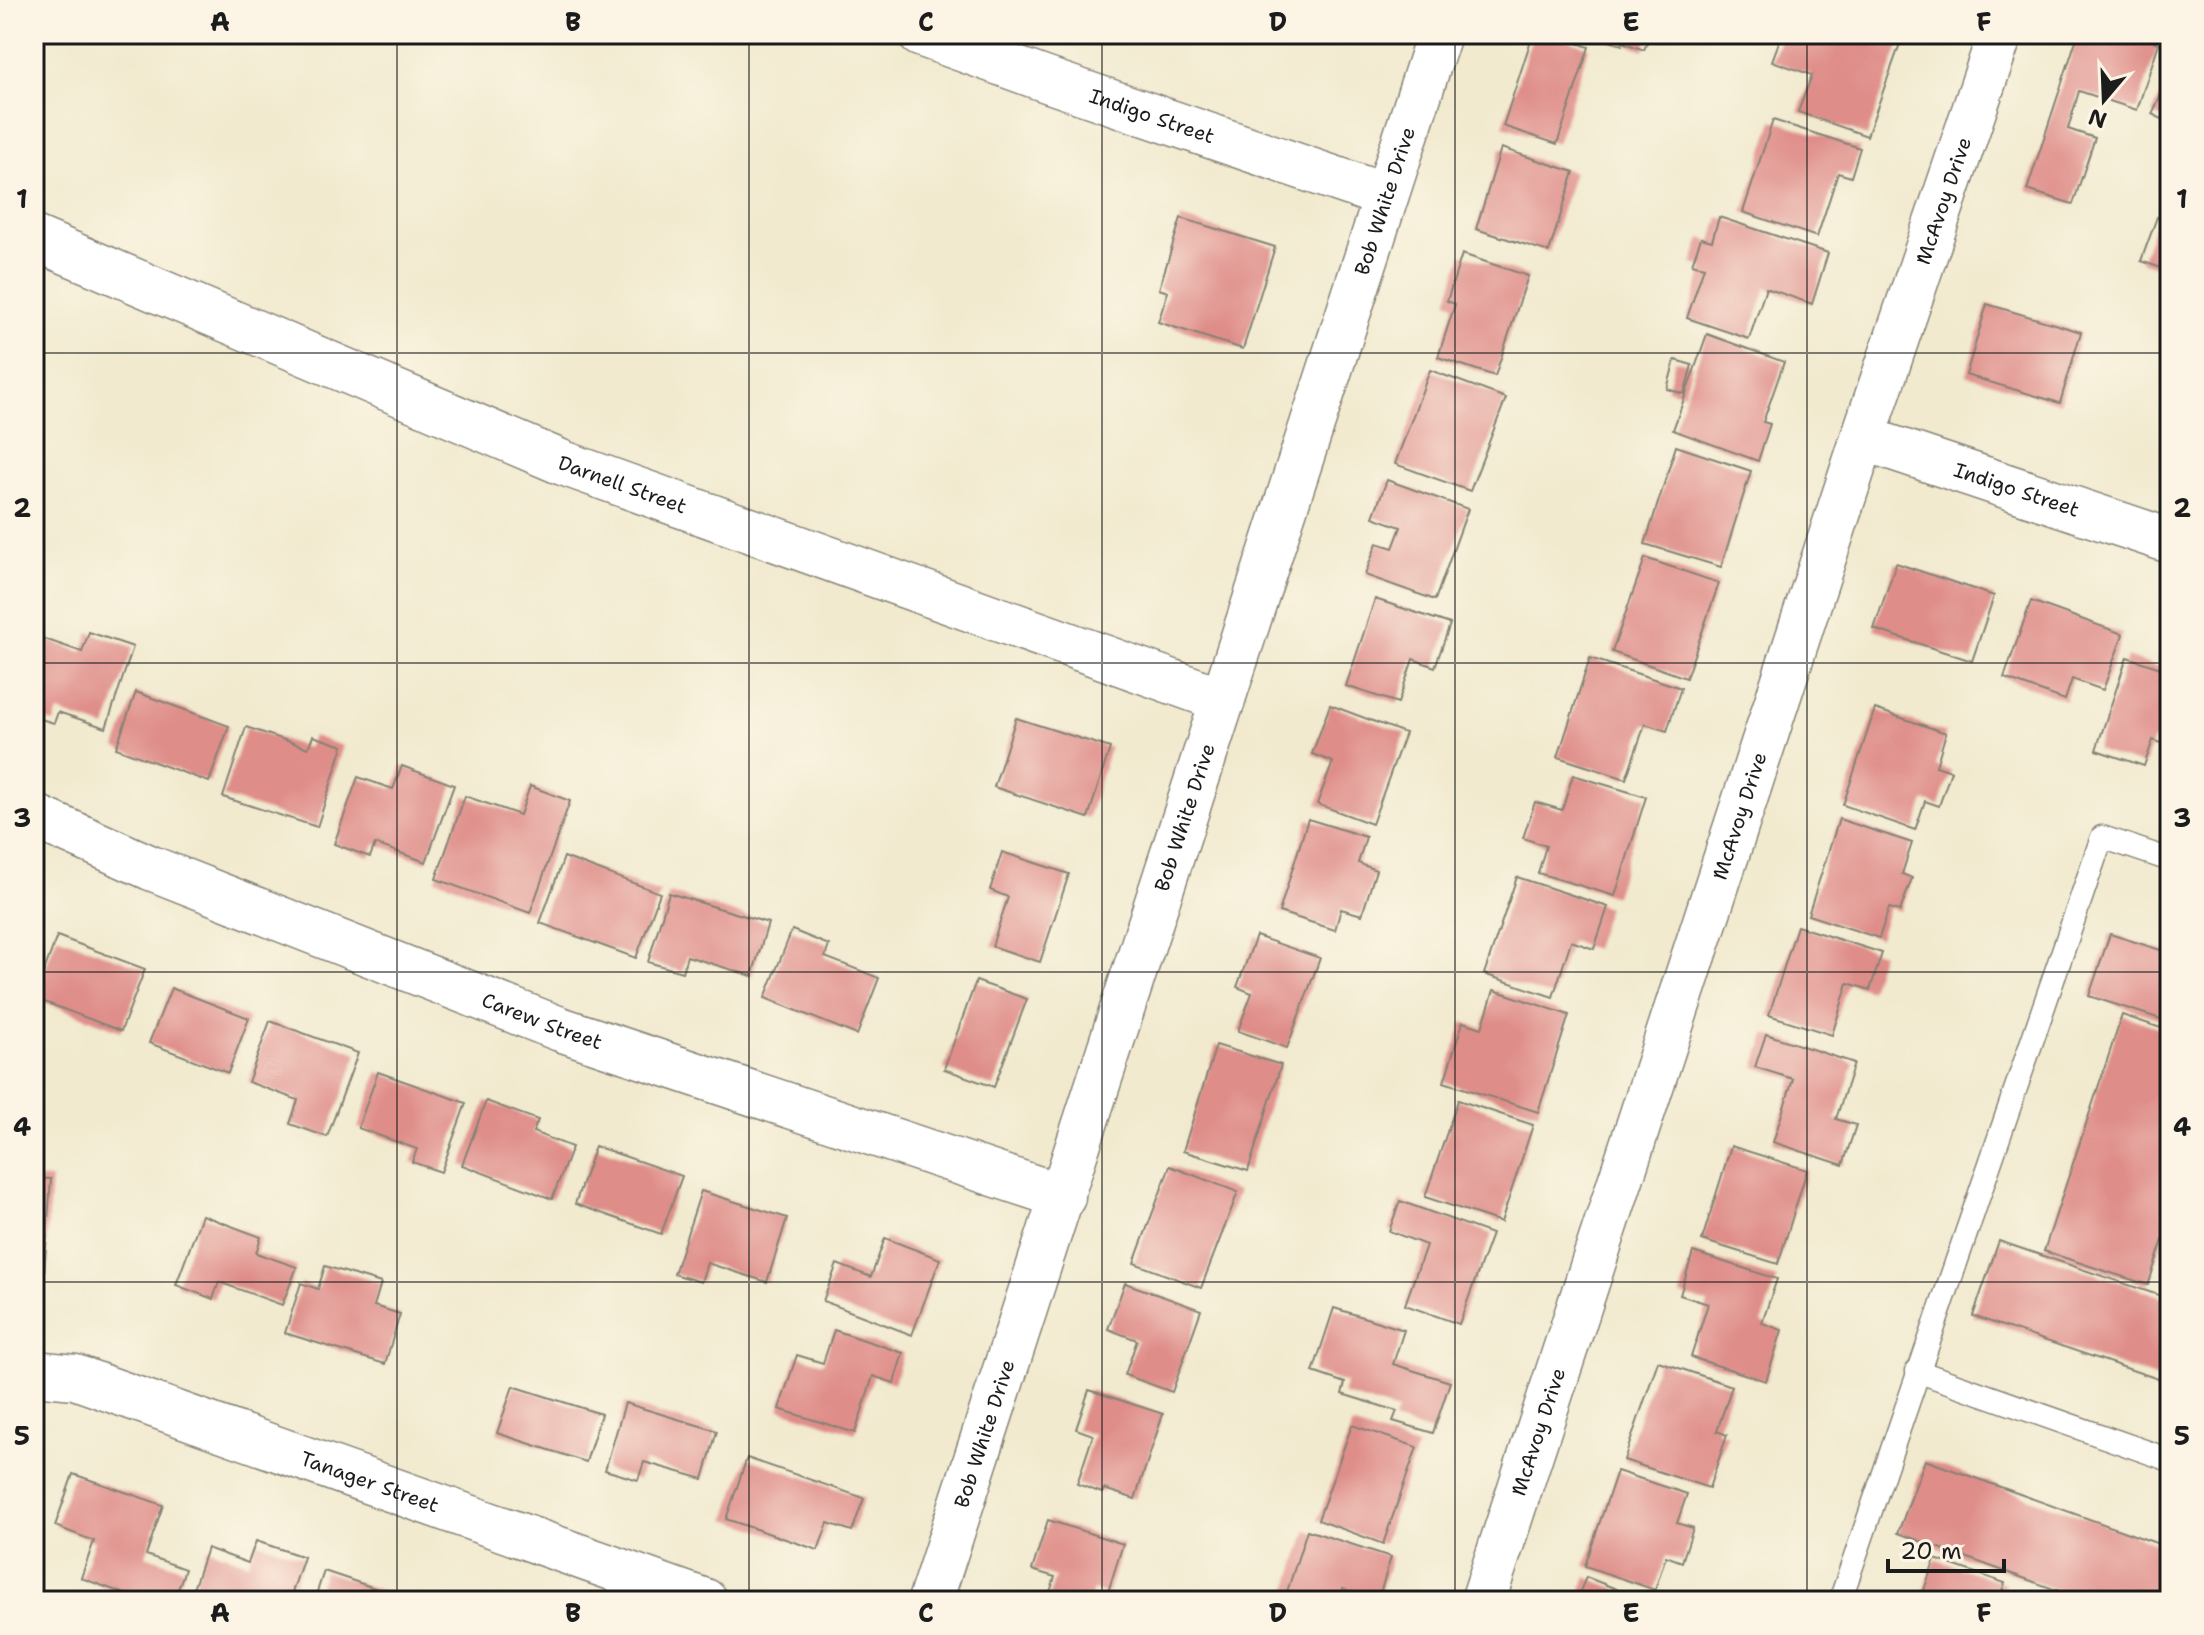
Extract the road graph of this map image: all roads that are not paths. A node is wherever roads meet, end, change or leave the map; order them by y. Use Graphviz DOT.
graph roads {
  1 [pos="920,34"];
  2 [pos="1439,34"];
  3 [pos="2000,34"];
  4 [pos="1386,196"];
  5 [pos="34,238"];
  6 [pos="1863,438"];
  7 [pos="2170,541"];
  8 [pos="1223,700"];
  9 [pos="34,816"];
  10 [pos="2170,860"];
  11 [pos="1063,1197"];
  12 [pos="1917,1371"];
  13 [pos="34,1373"];
  14 [pos="2170,1460"];
  15 [pos="705,1601"];
  16 [pos="930,1601"];
  17 [pos="1483,1601"];
  18 [pos="1840,1601"];
  1 -- 4 [label="street, Indigo Street"];
  2 -- 4 [label="street, Bob White Drive"];
  3 -- 6 [label="street, McAvoy Drive"];
  4 -- 8 [label="street, Bob White Drive"];
  5 -- 8 [label="street, Darnell Street"];
  6 -- 7 [label="street, Indigo Street"];
  6 -- 17 [label="street, McAvoy Drive"];
  8 -- 11 [label="street, Bob White Drive"];
  9 -- 11 [label="street, Carew Street"];
  10 -- 12 [label="lane"];
  11 -- 16 [label="street, Bob White Drive"];
  12 -- 14 [label="lane"];
  12 -- 18 [label="lane"];
  13 -- 15 [label="street, Tanager Street"];
}
